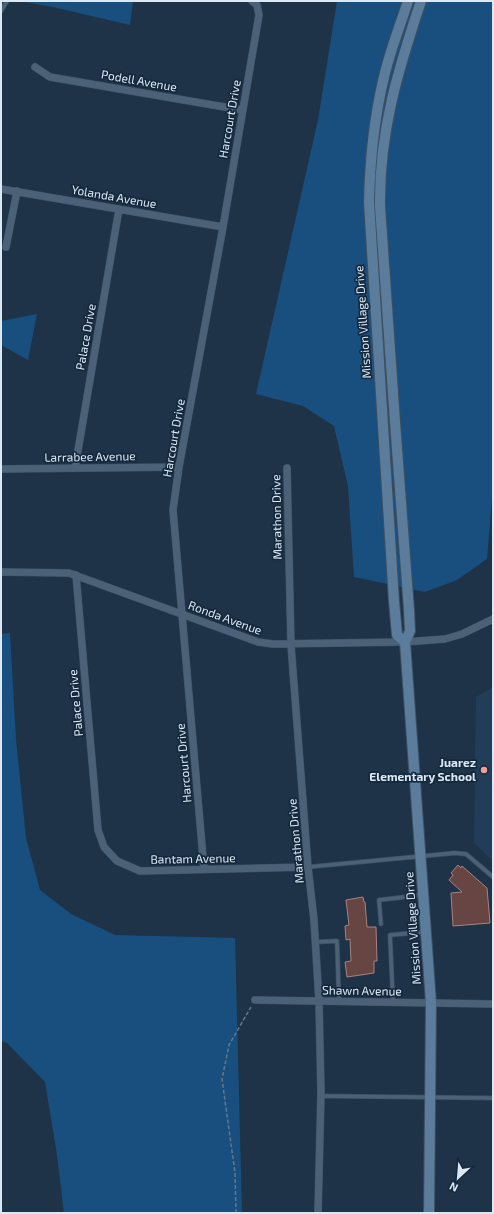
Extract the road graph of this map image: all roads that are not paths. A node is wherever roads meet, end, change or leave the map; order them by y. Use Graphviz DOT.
graph roads {
  1 [pos="7,1"];
  2 [pos="408,1"];
  3 [pos="421,1"];
  4 [pos="256,2"];
  5 [pos="1,11"];
  6 [pos="36,67"];
  7 [pos="242,110"];
  8 [pos="1,189"];
  9 [pos="17,192"];
  10 [pos="119,209"];
  11 [pos="223,226"];
  12 [pos="6,248"];
  13 [pos="179,467"];
  14 [pos="75,468"];
  15 [pos="287,468"];
  16 [pos="1,469"];
  17 [pos="1,572"];
  18 [pos="76,575"];
  19 [pos="182,614"];
  20 [pos="493,619"];
  21 [pos="405,642"];
  22 [pos="291,645"];
  23 [pos="98,830"];
  24 [pos="420,855"];
  25 [pos="308,866"];
  26 [pos="204,869"];
  27 [pos="493,877"];
  28 [pos="423,895"];
  29 [pos="381,924"];
  30 [pos="426,932"];
  31 [pos="316,942"];
  32 [pos="255,1000"];
  33 [pos="319,1002"];
  34 [pos="339,1002"];
  35 [pos="393,1003"];
  36 [pos="431,1004"];
  37 [pos="493,1004"];
  38 [pos="321,1096"];
  39 [pos="430,1098"];
  40 [pos="493,1098"];
  41 [pos="318,1213"];
  42 [pos="429,1213"];
  1 -- 5 [label="lane"];
  2 -- 21 [label="main road, Mission Village Drive"];
  3 -- 21 [label="main road, Mission Village Drive"];
  4 -- 7 [label="street, Harcourt Drive"];
  6 -- 7 [label="street, Podell Avenue"];
  7 -- 11 [label="street, Harcourt Drive"];
  8 -- 9 [label="street, Yolanda Avenue"];
  9 -- 10 [label="street, Yolanda Avenue"];
  9 -- 12 [label="street"];
  10 -- 11 [label="street, Yolanda Avenue"];
  10 -- 14 [label="street, Palace Drive"];
  11 -- 13 [label="street, Harcourt Drive"];
  13 -- 14 [label="street, Larrabee Avenue"];
  13 -- 19 [label="street, Harcourt Drive"];
  14 -- 16 [label="street, Larrabee Avenue"];
  15 -- 22 [label="street, Marathon Drive"];
  17 -- 18 [label="street, Ronda Avenue"];
  18 -- 19 [label="street, Ronda Avenue"];
  18 -- 23 [label="street, Palace Drive"];
  19 -- 22 [label="street, Ronda Avenue"];
  19 -- 26 [label="street, Harcourt Drive"];
  20 -- 21 [label="street, Ronda Avenue"];
  21 -- 22 [label="street, Ronda Avenue"];
  21 -- 24 [label="main road, Mission Village Drive"];
  22 -- 25 [label="street, Marathon Drive"];
  23 -- 26 [label="street, Bantam Avenue"];
  24 -- 25 [label="lane"];
  24 -- 27 [label="lane"];
  24 -- 28 [label="main road, Mission Village Drive"];
  25 -- 26 [label="street, Bantam Avenue"];
  25 -- 31 [label="street, Marathon Drive"];
  28 -- 29 [label="lane"];
  28 -- 30 [label="main road, Mission Village Drive"];
  30 -- 35 [label="lane"];
  30 -- 36 [label="main road, Mission Village Drive"];
  31 -- 33 [label="street, Marathon Drive"];
  31 -- 34 [label="lane"];
  32 -- 33 [label="street, Shawn Avenue"];
  33 -- 34 [label="street, Shawn Avenue"];
  33 -- 38 [label="street, Marathon Drive"];
  34 -- 35 [label="street, Shawn Avenue"];
  35 -- 36 [label="street, Shawn Avenue"];
  36 -- 37 [label="street, Shawn Avenue"];
  36 -- 39 [label="main road, Mission Village Drive"];
  38 -- 39 [label="lane"];
  38 -- 41 [label="street, Marathon Drive"];
  39 -- 40 [label="lane"];
  39 -- 42 [label="main road, Mission Village Drive"];
}
